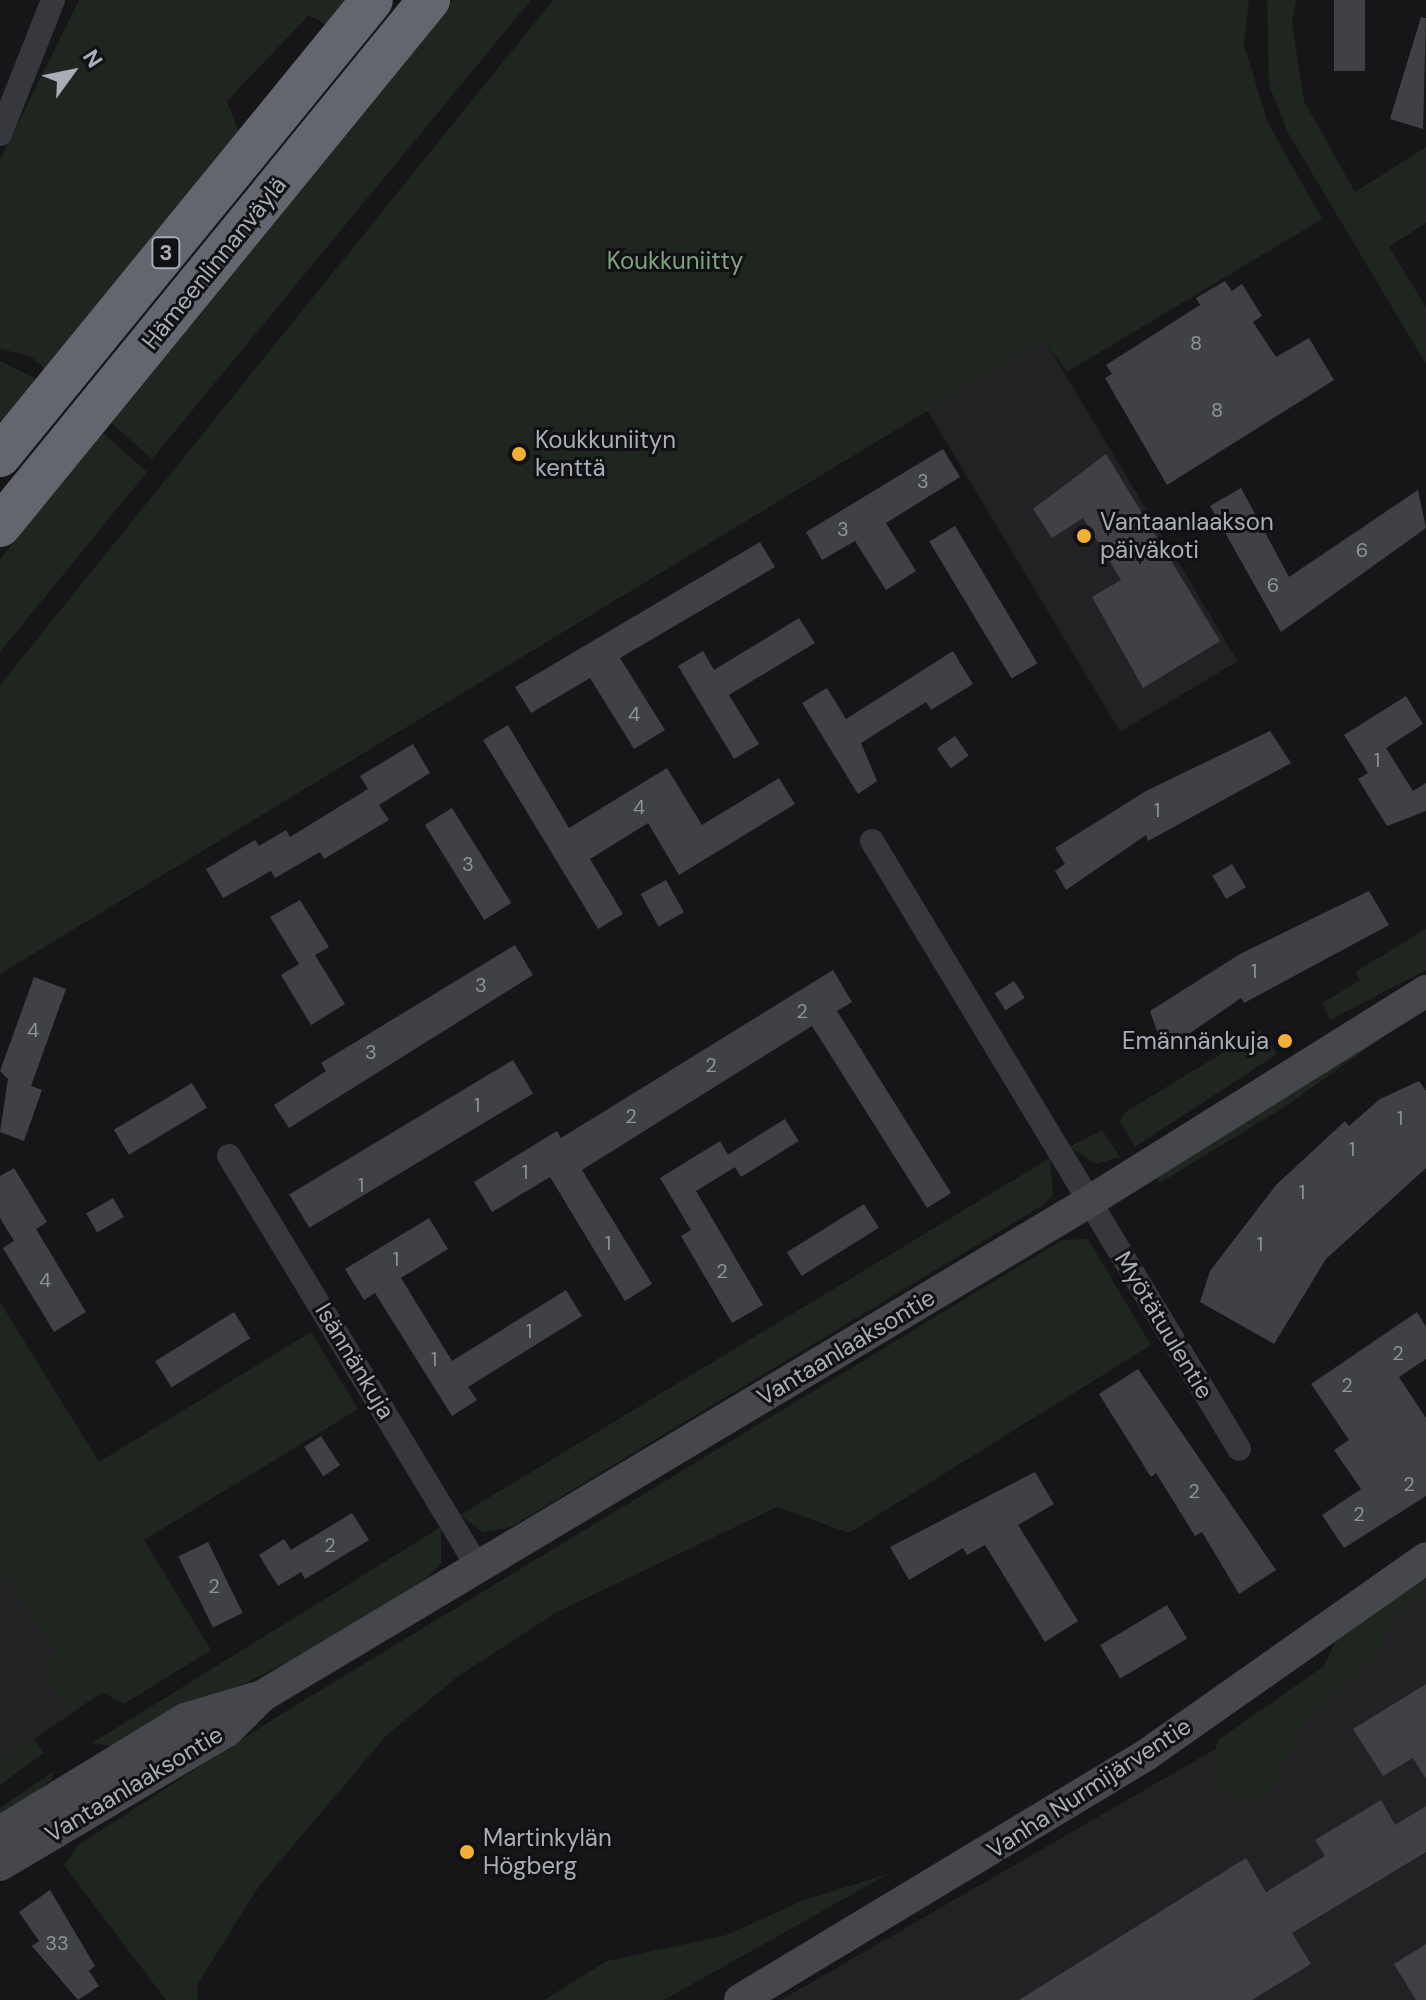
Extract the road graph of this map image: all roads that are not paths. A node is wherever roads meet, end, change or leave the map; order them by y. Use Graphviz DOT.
graph roads {
  1 [pos="53,0"];
  2 [pos="372,0"];
  3 [pos="429,0"];
  4 [pos="0,134"];
  5 [pos="0,456"];
  6 [pos="0,526"];
  7 [pos="872,841"];
  8 [pos="1426,991"];
  9 [pos="229,1156"];
  10 [pos="1090,1201"];
  11 [pos="1239,1449"];
  12 [pos="1426,1558"];
  13 [pos="478,1567"];
  14 [pos="262,1696"];
  15 [pos="0,1832"];
  16 [pos="0,1865"];
  17 [pos="740,2000"];
  1 -- 4 [label="street"];
  2 -- 5 [label="highway, Hämeenlinnanväylä / 3"];
  3 -- 6 [label="highway, Hämeenlinnanväylä / 3"];
  7 -- 10 [label="street"];
  8 -- 10 [label="main road, Vantaanlaaksontie"];
  9 -- 13 [label="street, Isännänkuja"];
  10 -- 11 [label="street, Myötätuulentie"];
  10 -- 13 [label="main road, Vantaanlaaksontie"];
  12 -- 17 [label="main road, Vanha Nurmijärventie"];
  13 -- 14 [label="main road, Vantaanlaaksontie"];
  14 -- 15 [label="main road, Vantaanlaaksontie"];
  14 -- 16 [label="main road, Vantaanlaaksontie"];
}
